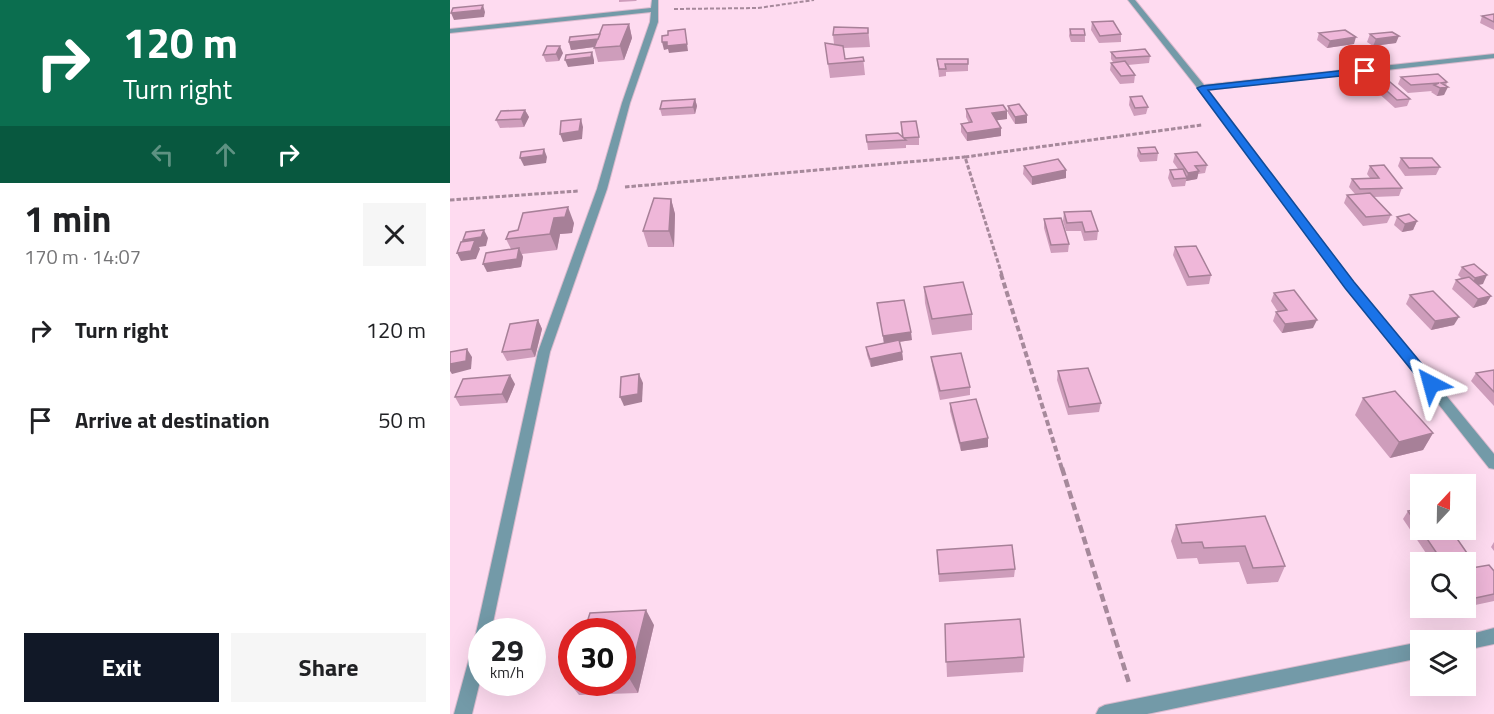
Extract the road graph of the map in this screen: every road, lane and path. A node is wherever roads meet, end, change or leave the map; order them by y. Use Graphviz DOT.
graph roads {
  1 [pos="814,0"];
  2 [pos="1131,0"];
  3 [pos="655,5"];
  4 [pos="450,31"];
  5 [pos="1494,56"];
  6 [pos="1202,88"];
  7 [pos="1227,122"];
  8 [pos="965,157"];
  9 [pos="602,189"];
  10 [pos="450,200"];
  11 [pos="1494,464"];
  12 [pos="486,618"];
  13 [pos="1494,636"];
  14 [pos="1476,640"];
  15 [pos="1410,653"];
  16 [pos="468,694"];
  17 [pos="1137,711"];
  18 [pos="463,714"];
  19 [pos="1105,714"];
  1 -- 3 [label="path"];
  2 -- 6 [label="street"];
  3 -- 4 [label="street"];
  3 -- 9 [label="street"];
  5 -- 6 [label="street"];
  6 -- 7 [label="street"];
  7 -- 8 [label="path"];
  7 -- 11 [label="street"];
  8 -- 9 [label="path"];
  8 -- 17 [label="path"];
  9 -- 10 [label="path"];
  9 -- 12 [label="street"];
  13 -- 14 [label="street"];
  15 -- 17 [label="street"];
  16 -- 18 [label="street"];
  17 -- 19 [label="street"];
}
